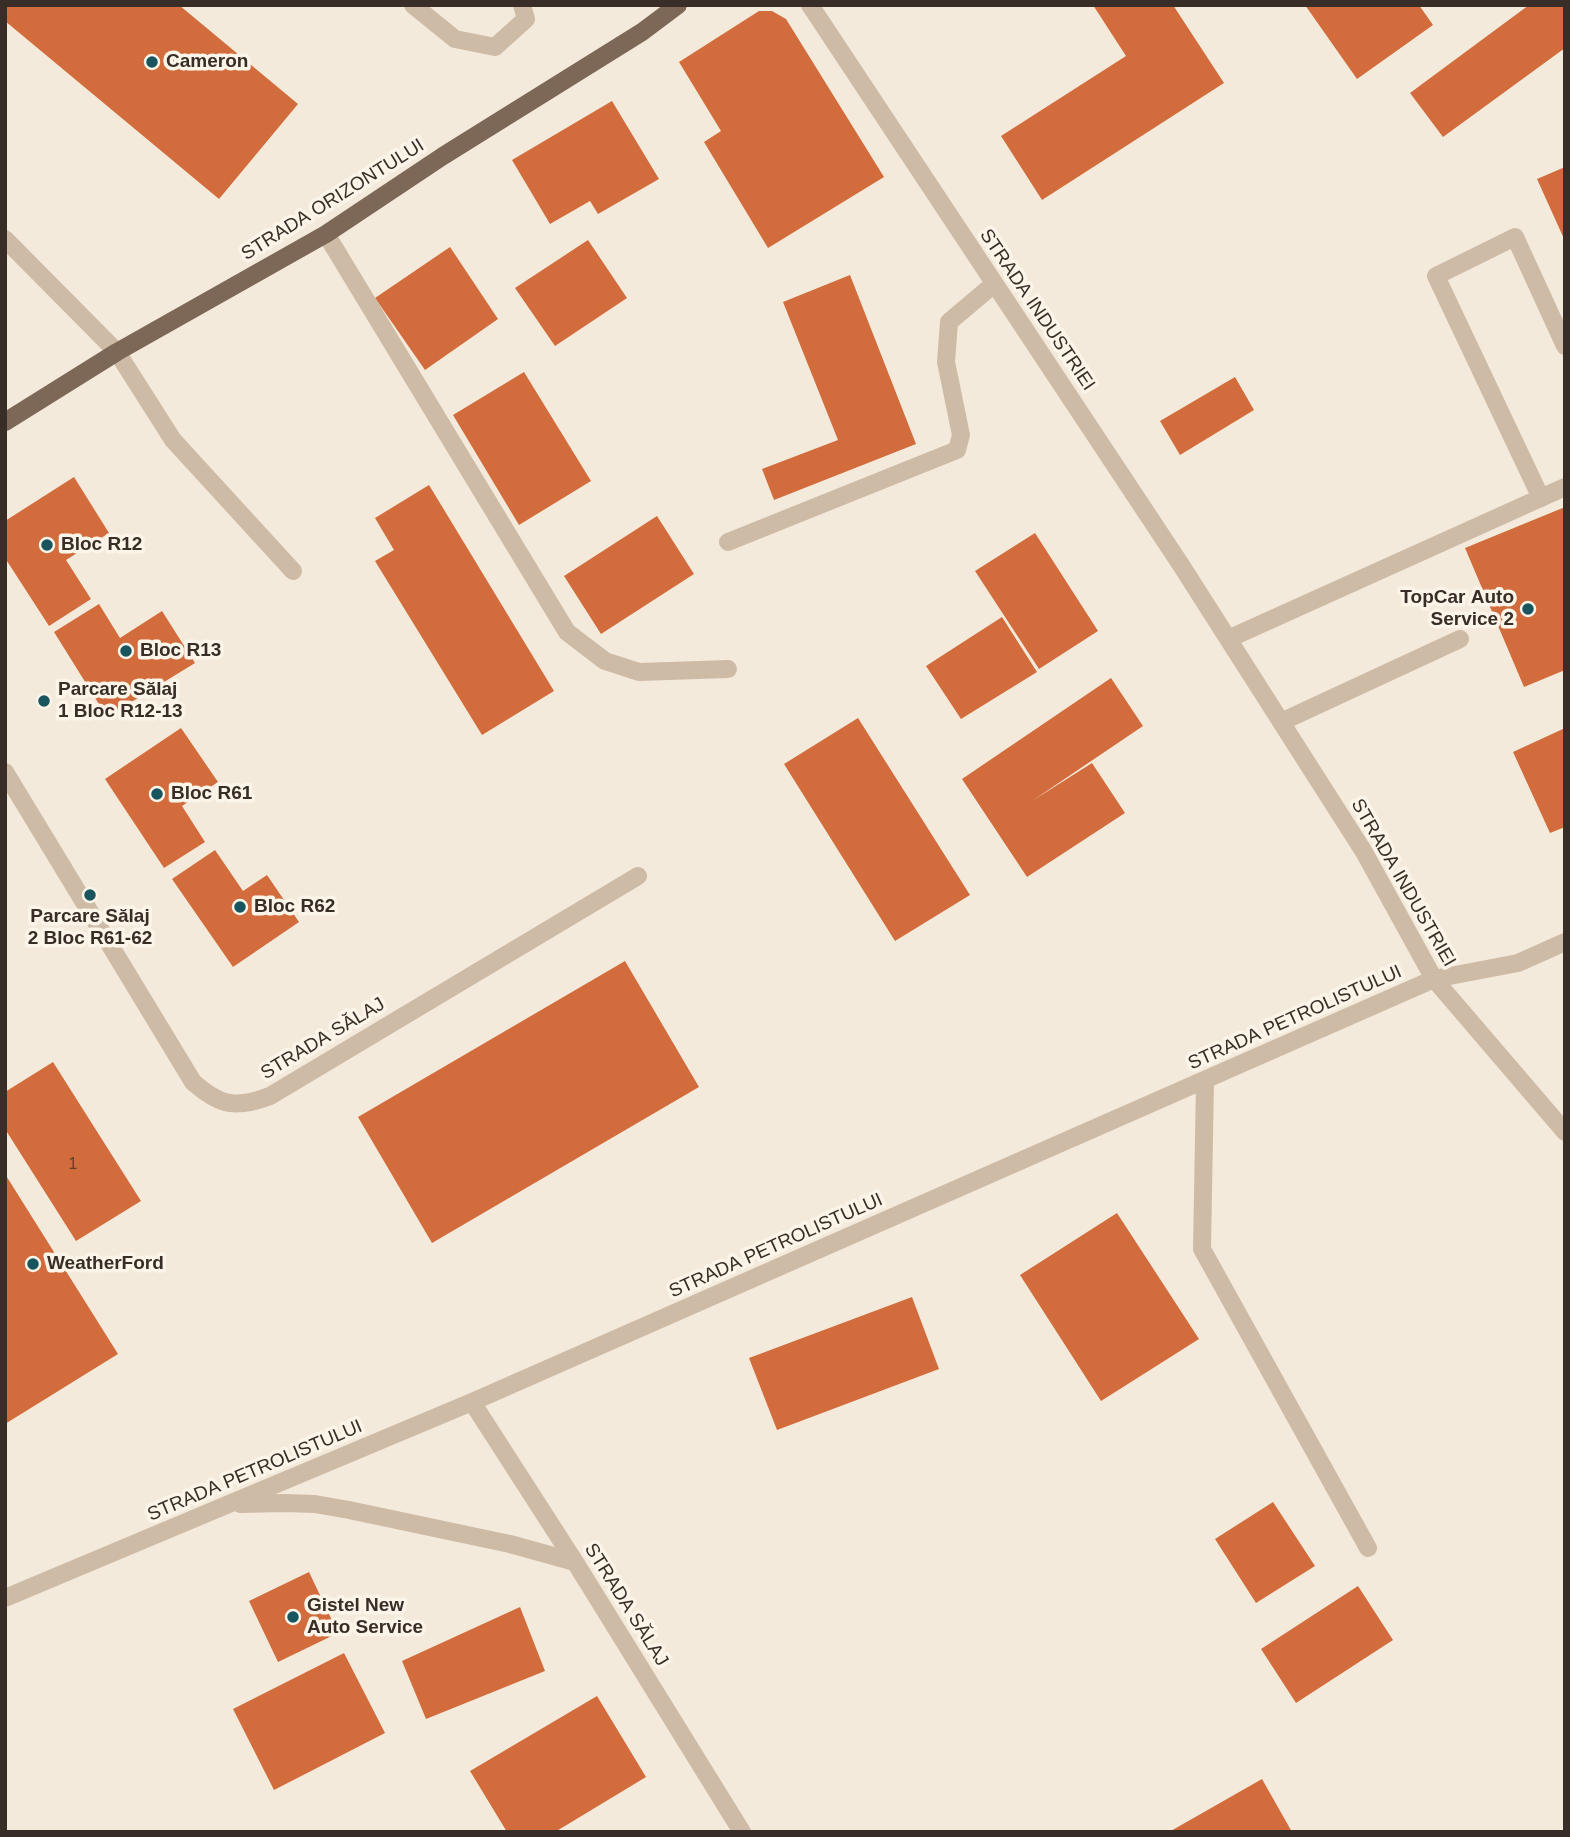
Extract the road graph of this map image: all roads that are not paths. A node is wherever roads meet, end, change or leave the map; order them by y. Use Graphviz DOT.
graph roads {
  1 [pos="413,5"];
  2 [pos="522,5"];
  3 [pos="678,5"];
  4 [pos="810,5"];
  5 [pos="326,234"];
  6 [pos="5,239"];
  7 [pos="994,284"];
  8 [pos="1565,346"];
  9 [pos="117,352"];
  10 [pos="5,422"];
  11 [pos="1565,487"];
  12 [pos="1541,498"];
  13 [pos="728,542"];
  14 [pos="293,571"];
  15 [pos="1228,639"];
  16 [pos="1460,639"];
  17 [pos="728,669"];
  18 [pos="1281,722"];
  19 [pos="5,772"];
  20 [pos="638,876"];
  21 [pos="1565,943"];
  22 [pos="1434,979"];
  23 [pos="1205,1082"];
  24 [pos="1565,1132"];
  25 [pos="472,1402"];
  26 [pos="229,1505"];
  27 [pos="1368,1548"];
  28 [pos="575,1562"];
  29 [pos="5,1598"];
  30 [pos="742,1832"];
  1 -- 2 [label="street"];
  3 -- 5 [label="main road, STRADA ORIZONTULUI"];
  4 -- 7 [label="street, STRADA INDUSTRIEI"];
  5 -- 9 [label="main road, STRADA ORIZONTULUI"];
  5 -- 17 [label="street"];
  6 -- 9 [label="street"];
  7 -- 13 [label="street"];
  7 -- 15 [label="street, STRADA INDUSTRIEI"];
  8 -- 12 [label="street"];
  9 -- 10 [label="main road, STRADA ORIZONTULUI"];
  9 -- 14 [label="street"];
  11 -- 12 [label="street"];
  12 -- 15 [label="street"];
  15 -- 18 [label="street, STRADA INDUSTRIEI"];
  16 -- 18 [label="street"];
  18 -- 22 [label="street, STRADA INDUSTRIEI"];
  19 -- 20 [label="street, STRADA SĂLAJ"];
  21 -- 22 [label="street, STRADA PETROLISTULUI"];
  22 -- 23 [label="street, STRADA PETROLISTULUI"];
  22 -- 24 [label="street, STRADA INDUSTRIEI"];
  23 -- 25 [label="street, STRADA PETROLISTULUI"];
  23 -- 27 [label="street"];
  25 -- 26 [label="street, STRADA PETROLISTULUI"];
  25 -- 28 [label="street, STRADA SĂLAJ"];
  26 -- 28 [label="street"];
  26 -- 29 [label="street, STRADA PETROLISTULUI"];
  28 -- 30 [label="street, STRADA SĂLAJ"];
}
